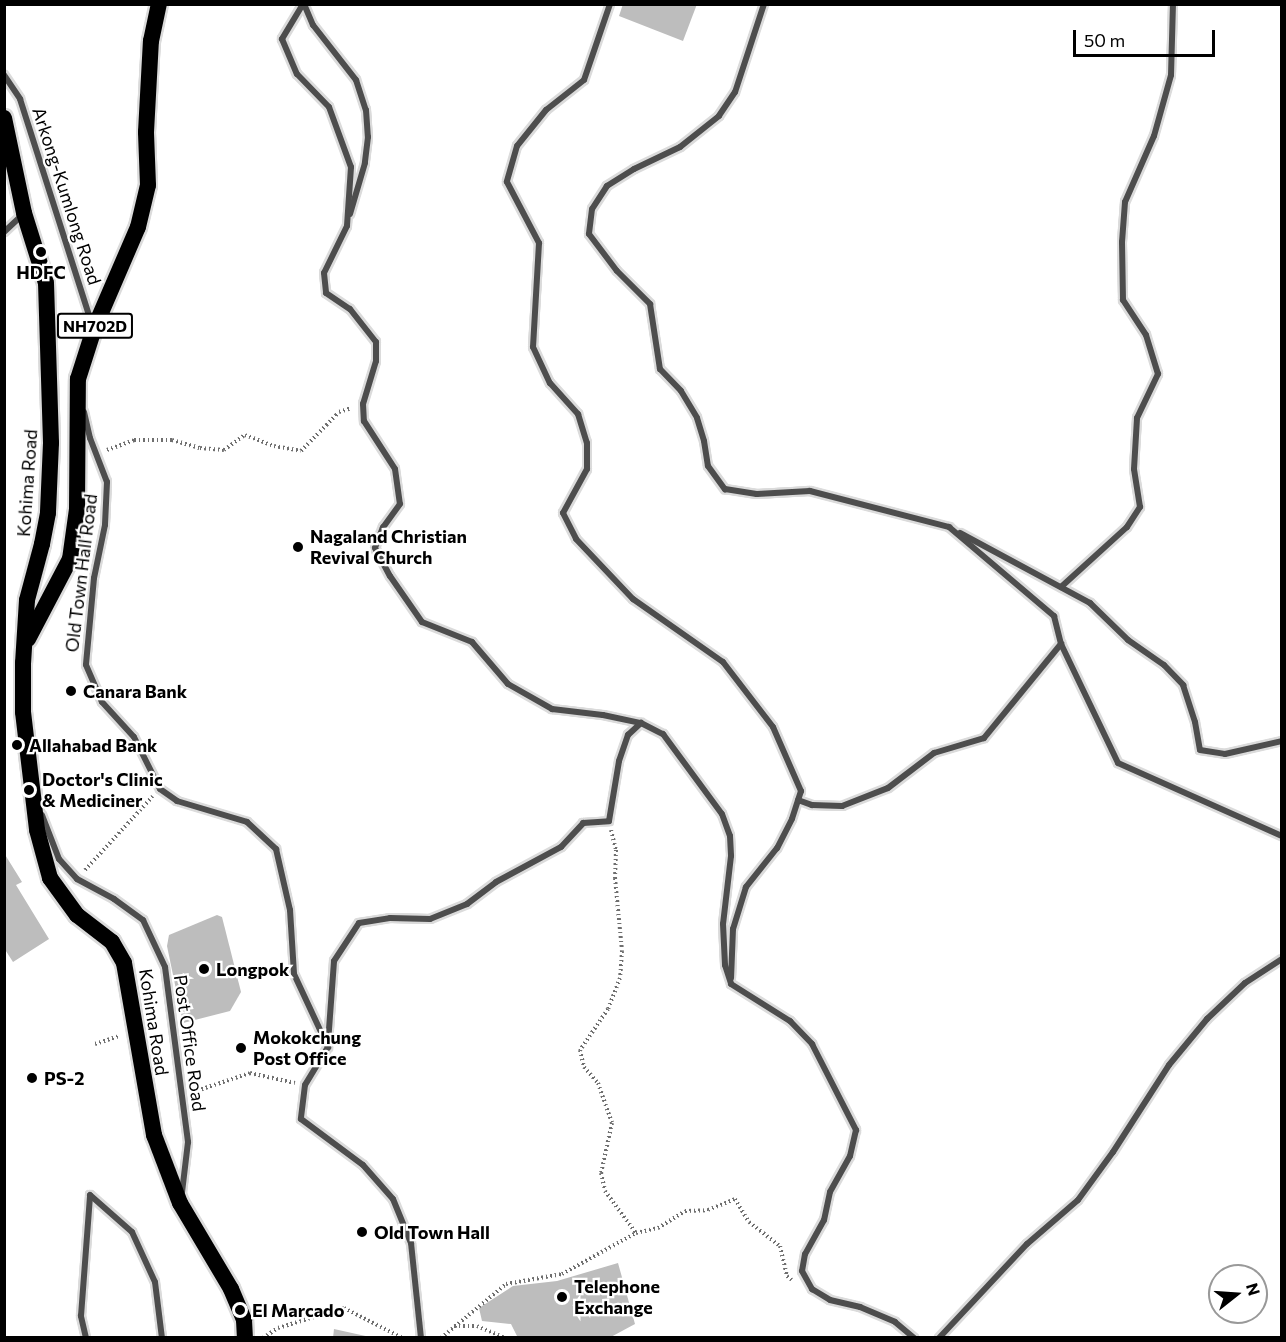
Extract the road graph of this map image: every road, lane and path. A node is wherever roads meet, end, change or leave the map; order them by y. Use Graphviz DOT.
graph roads {
  1 [pos="159,4"];
  2 [pos="304,4"];
  3 [pos="610,4"];
  4 [pos="764,4"];
  5 [pos="1173,4"];
  6 [pos="4,75"];
  7 [pos="4,118"];
  8 [pos="24,213"];
  9 [pos="347,226"];
  10 [pos="4,232"];
  11 [pos="94,329"];
  12 [pos="78,379"];
  13 [pos="363,404"];
  14 [pos="98,454"];
  15 [pos="949,527"];
  16 [pos="1061,587"];
  17 [pos="1060,644"];
  18 [pos="25,645"];
  19 [pos="640,723"];
  20 [pos="1281,741"];
  21 [pos="160,789"];
  22 [pos="34,795"];
  23 [pos="798,800"];
  24 [pos="609,821"];
  25 [pos="1281,836"];
  26 [pos="76,879"];
  27 [pos="1281,959"];
  28 [pos="731,984"];
  29 [pos="134,1031"];
  30 [pos="95,1044"];
  31 [pos="328,1047"];
  32 [pos="305,1085"];
  33 [pos="184,1095"];
  34 [pos="180,1203"];
  35 [pos="636,1233"];
  36 [pos="812,1289"];
  37 [pos="453,1326"];
  38 [pos="86,1338"];
  39 [pos="162,1338"];
  40 [pos="245,1338"];
  41 [pos="263,1338"];
  42 [pos="404,1338"];
  43 [pos="421,1338"];
  44 [pos="441,1338"];
  45 [pos="505,1338"];
  46 [pos="914,1338"];
  47 [pos="939,1338"];
  1 -- 11 [label="highway, NH702D"];
  2 -- 9 [label="street"];
  2 -- 9 [label="street"];
  3 -- 23 [label="street"];
  4 -- 15 [label="street"];
  5 -- 16 [label="street"];
  6 -- 11 [label="street, Arkong-Kumlong Road"];
  7 -- 8 [label="highway, Kohima Road"];
  8 -- 10 [label="street"];
  8 -- 18 [label="highway, Kohima Road"];
  9 -- 13 [label="street"];
  11 -- 12 [label="highway, NH702D"];
  12 -- 14 [label="street, Old Town Hall Road"];
  12 -- 18 [label="highway, NH702D"];
  13 -- 14 [label="path"];
  13 -- 19 [label="street"];
  14 -- 21 [label="street, Old Town Hall Road"];
  15 -- 16 [label="street"];
  15 -- 17 [label="street"];
  16 -- 20 [label="street"];
  17 -- 23 [label="street"];
  17 -- 25 [label="street"];
  18 -- 22 [label="highway, Kohima Road"];
  19 -- 24 [label="street"];
  19 -- 28 [label="street"];
  21 -- 26 [label="path"];
  21 -- 31 [label="street"];
  22 -- 26 [label="street, Post Office Road"];
  22 -- 29 [label="highway, Kohima Road"];
  23 -- 28 [label="street"];
  24 -- 31 [label="street"];
  24 -- 35 [label="path"];
  26 -- 33 [label="street, Post Office Road"];
  27 -- 47 [label="street"];
  28 -- 36 [label="street"];
  29 -- 30 [label="path"];
  29 -- 34 [label="highway, Kohima Road"];
  31 -- 32 [label="street"];
  32 -- 33 [label="path"];
  32 -- 43 [label="street"];
  33 -- 34 [label="street, Post Office Road"];
  34 -- 40 [label="highway, Kohima Road"];
  35 -- 36 [label="path"];
  35 -- 37 [label="path"];
  36 -- 46 [label="street"];
  37 -- 44 [label="path"];
  37 -- 45 [label="path"];
  38 -- 39 [label="street"];
  41 -- 42 [label="path"];
}
